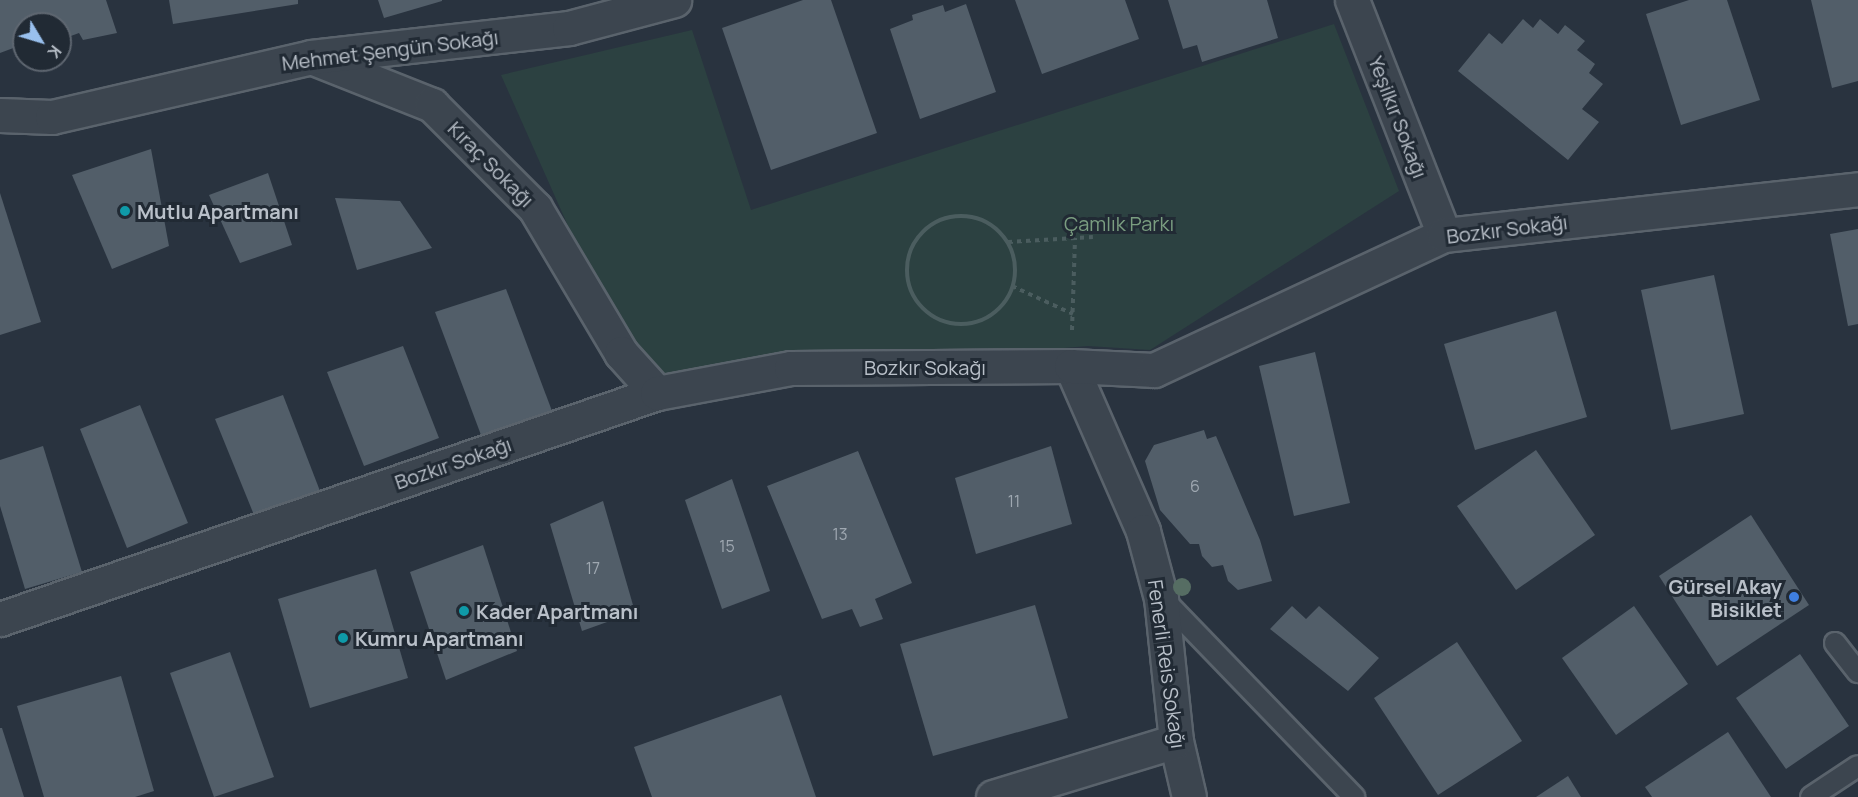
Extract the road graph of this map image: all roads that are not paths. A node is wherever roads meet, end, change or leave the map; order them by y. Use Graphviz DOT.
graph roads {
  1 [pos="674,0"];
  2 [pos="1352,0"];
  3 [pos="311,57"];
  4 [pos="0,115"];
  5 [pos="1858,189"];
  6 [pos="1444,235"];
  7 [pos="1071,366"];
  8 [pos="657,393"];
  9 [pos="1161,598"];
  10 [pos="0,619"];
  11 [pos="1835,643"];
  12 [pos="1858,672"];
  13 [pos="1176,741"];
  14 [pos="1858,766"];
  15 [pos="993,797"];
  16 [pos="1189,797"];
  17 [pos="1354,797"];
  18 [pos="1811,797"];
  1 -- 3 [label="street, Mehmet Şengün Sokağı"];
  2 -- 6 [label="street, Yeşilkır Sokağı"];
  3 -- 4 [label="street, Mehmet Şengün Sokağı"];
  3 -- 8 [label="street, Kıraç Sokağı"];
  5 -- 6 [label="street, Bozkır Sokağı"];
  6 -- 7 [label="street, Bozkır Sokağı"];
  7 -- 8 [label="street, Bozkır Sokağı"];
  7 -- 9 [label="street, Fenerli Reis Sokağı"];
  8 -- 10 [label="street, Bozkır Sokağı"];
  9 -- 13 [label="street, Fenerli Reis Sokağı"];
  9 -- 17 [label="lane"];
  11 -- 12 [label="lane"];
  13 -- 15 [label="street"];
  13 -- 16 [label="street, Fenerli Reis Sokağı"];
  14 -- 18 [label="lane"];
}
